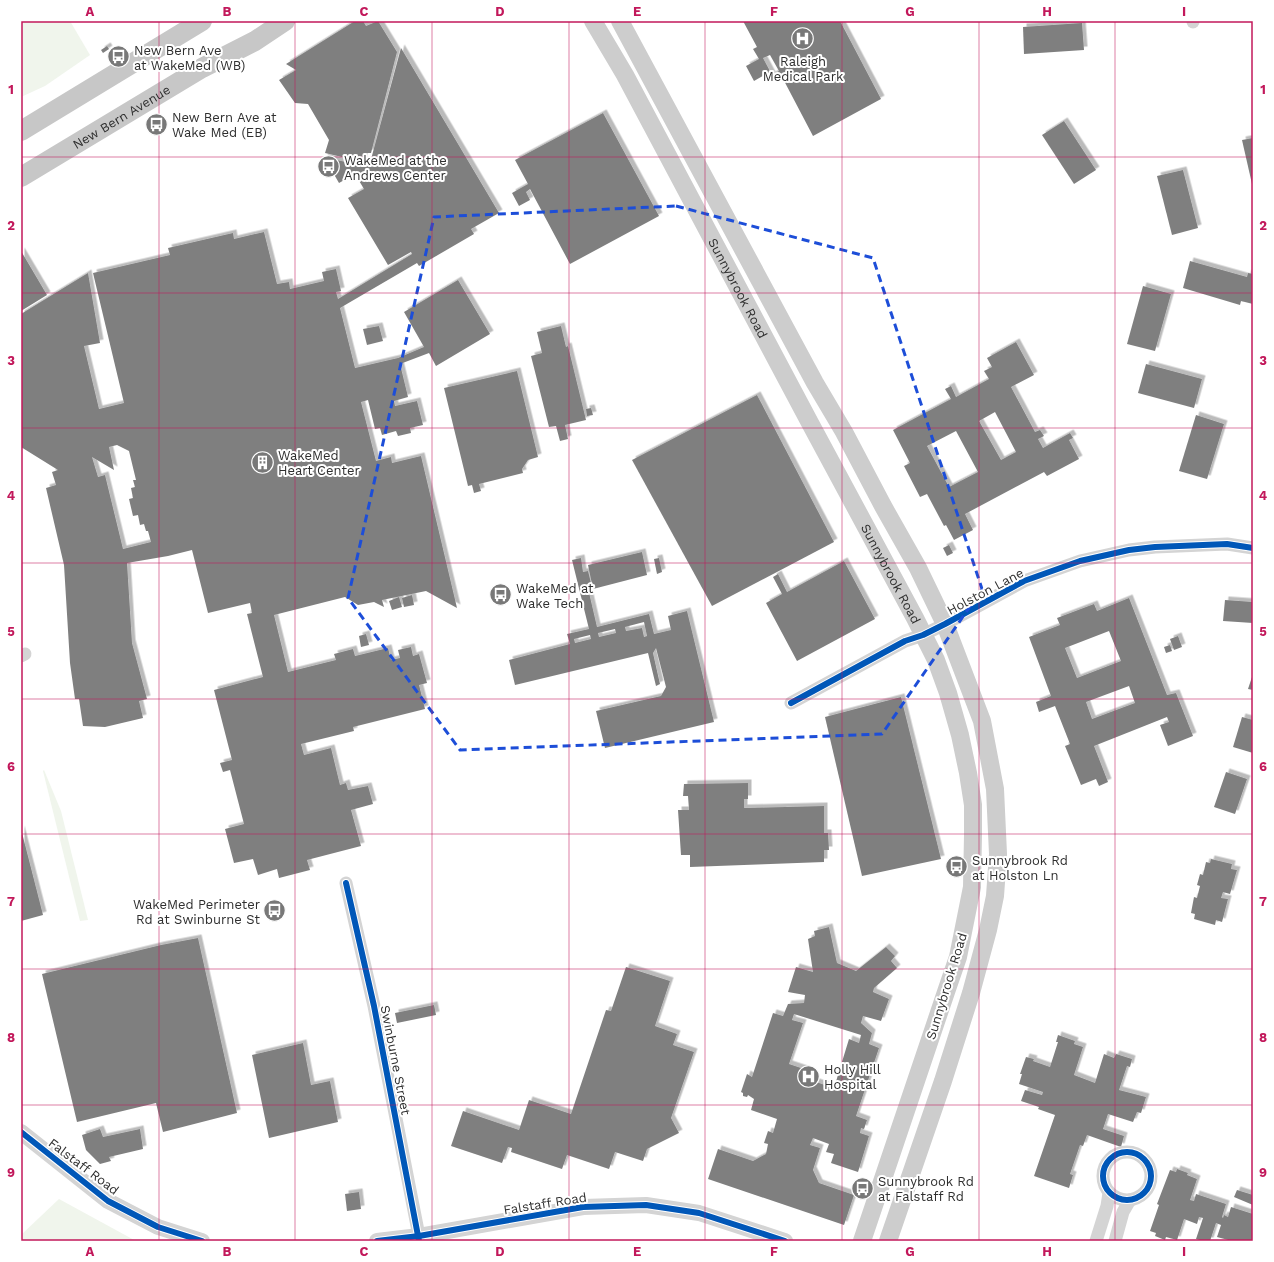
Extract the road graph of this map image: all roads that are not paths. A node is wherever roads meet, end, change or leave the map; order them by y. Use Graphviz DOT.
graph roads {
  1 [pos="202,21"];
  2 [pos="285,21"];
  3 [pos="593,21"];
  4 [pos="620,21"];
  5 [pos="21,131"];
  6 [pos="21,177"];
  7 [pos="779,363"];
  8 [pos="815,383"];
  9 [pos="1253,548"];
  10 [pos="945,624"];
  11 [pos="924,635"];
  12 [pos="791,703"];
  13 [pos="346,883"];
  14 [pos="21,1132"];
  15 [pos="1109,1193"];
  16 [pos="1130,1200"];
  17 [pos="419,1238"];
  18 [pos="202,1241"];
  19 [pos="377,1241"];
  20 [pos="785,1241"];
  21 [pos="862,1241"];
  22 [pos="888,1241"];
  23 [pos="1096,1241"];
  24 [pos="1114,1241"];
  1 -- 5 [label="main road"];
  2 -- 6 [label="main road, New Bern Avenue"];
  3 -- 7 [label="main road, Sunnybrook Road"];
  4 -- 8 [label="main road, Sunnybrook Road"];
  7 -- 8 [label="main road"];
  7 -- 11 [label="main road, Sunnybrook Road"];
  8 -- 10 [label="main road, Sunnybrook Road"];
  9 -- 10 [label="street, Holston Lane"];
  10 -- 11 [label="street, Holston Lane"];
  10 -- 22 [label="main road, Sunnybrook Road"];
  11 -- 12 [label="street, Holston Lane"];
  11 -- 21 [label="main road, Sunnybrook Road"];
  13 -- 17 [label="street, Swinburne Street"];
  14 -- 18 [label="street, Falstaff Road"];
  15 -- 16 [label="street"];
  15 -- 16 [label="street"];
  15 -- 23 [label="street"];
  16 -- 24 [label="street"];
  17 -- 19 [label="street, Falstaff Road"];
  17 -- 20 [label="street, Falstaff Road"];
}
